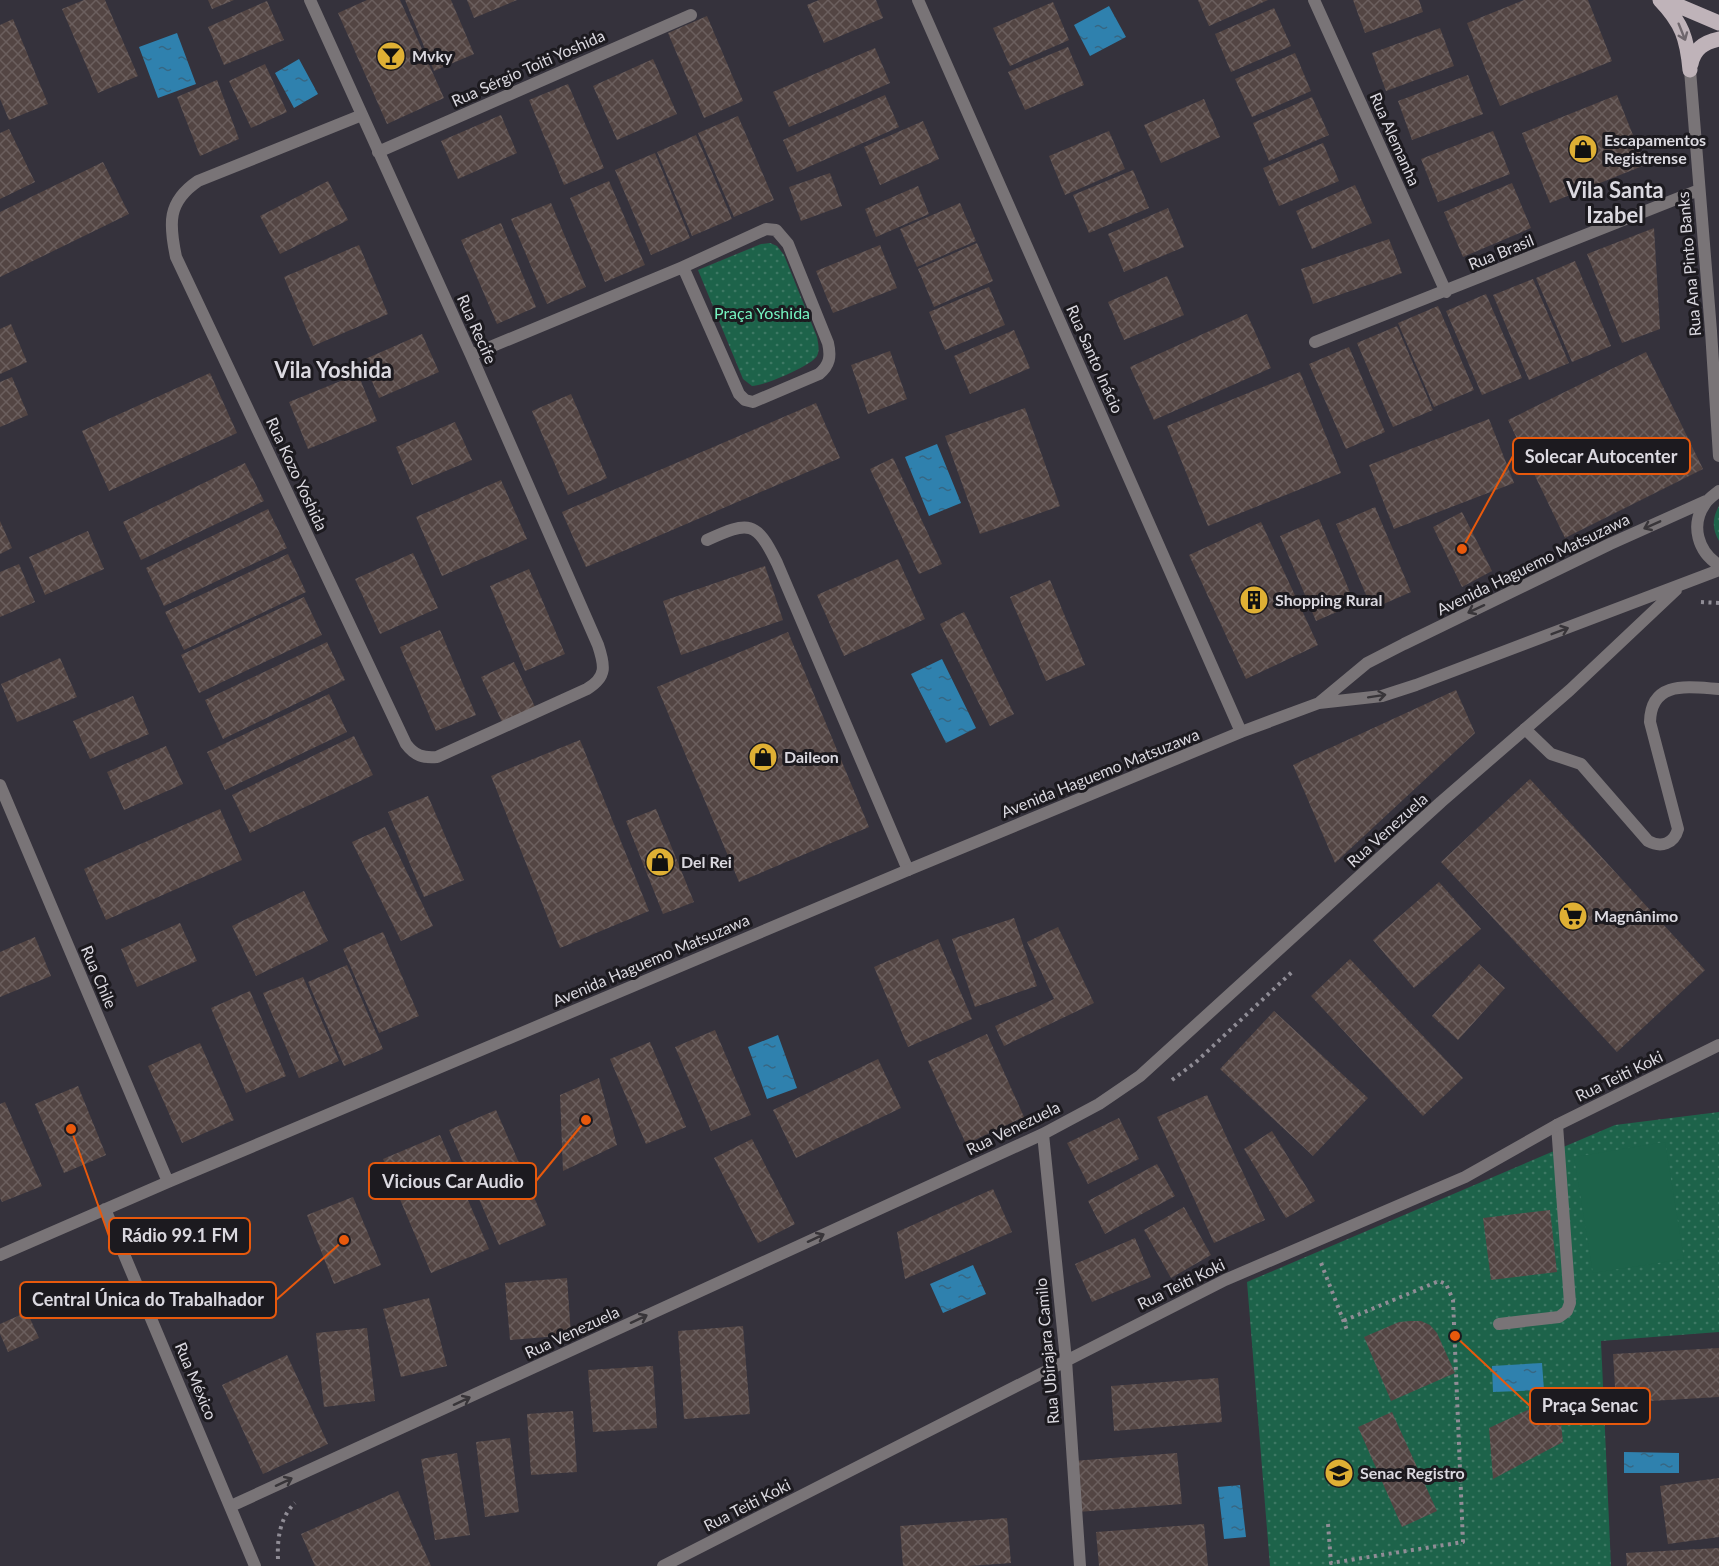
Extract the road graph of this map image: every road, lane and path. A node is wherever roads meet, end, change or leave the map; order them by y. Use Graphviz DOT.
graph roads {
  1 [pos="310,0"];
  2 [pos="918,0"];
  3 [pos="1314,0"];
  4 [pos="1660,0"];
  5 [pos="1665,0"];
  6 [pos="691,15"];
  7 [pos="1719,23"];
  8 [pos="1719,39"];
  9 [pos="1690,70"];
  10 [pos="362,115"];
  11 [pos="378,152"];
  12 [pos="1698,190"];
  13 [pos="682,267"];
  14 [pos="1446,292"];
  15 [pos="1315,342"];
  16 [pos="471,355"];
  17 [pos="1719,456"];
  18 [pos="1719,491"];
  19 [pos="1706,501"];
  20 [pos="707,540"];
  21 [pos="1719,565"];
  22 [pos="1719,570"];
  23 [pos="1682,585"];
  24 [pos="1693,602"];
  25 [pos="1719,603"];
  26 [pos="602,676"];
  27 [pos="1719,689"];
  28 [pos="1319,703"];
  29 [pos="1525,729"];
  30 [pos="1241,732"];
  31 [pos="0,785"];
  32 [pos="908,870"];
  33 [pos="1298,966"];
  34 [pos="1719,1045"];
  35 [pos="1165,1084"];
  36 [pos="1557,1125"];
  37 [pos="1043,1134"];
  38 [pos="168,1182"];
  39 [pos="105,1209"];
  40 [pos="1313,1243"];
  41 [pos="0,1255"];
  42 [pos="1343,1321"];
  43 [pos="1499,1324"];
  44 [pos="1347,1330"];
  45 [pos="1066,1360"];
  46 [pos="301,1498"];
  47 [pos="231,1506"];
  48 [pos="1328,1524"];
  49 [pos="255,1566"];
  50 [pos="278,1566"];
  51 [pos="663,1566"];
  52 [pos="1080,1566"];
  1 -- 10 [label="street, Rua Recife"];
  2 -- 30 [label="street, Rua Santo Inácio"];
  3 -- 14 [label="street, Rua Alemanha"];
  4 -- 9 [label="main road, one-way"];
  5 -- 7 [label="main road"];
  6 -- 11 [label="street, Rua Sérgio Toiti Yoshida"];
  8 -- 9 [label="main road"];
  9 -- 12 [label="street, Rua Ana Pinto Banks"];
  10 -- 11 [label="street, Rua Recife"];
  10 -- 26 [label="street, Rua Kozo Yoshida"];
  11 -- 16 [label="street, Rua Recife"];
  12 -- 14 [label="street, Rua Brasil"];
  12 -- 17 [label="street, Rua Ana Pinto Banks"];
  13 -- 13 [label="street"];
  13 -- 16 [label="street"];
  14 -- 15 [label="street, Rua Brasil"];
  16 -- 26 [label="street, Rua Recife"];
  18 -- 19 [label="street, Avenida Haguemo Matsuzawa"];
  19 -- 21 [label="street"];
  19 -- 28 [label="street, Avenida Haguemo Matsuzawa, one-way"];
  20 -- 32 [label="street"];
  22 -- 23 [label="street, Avenida Haguemo Matsuzawa"];
  28 -- 23 [label="street, Avenida Haguemo Matsuzawa, one-way"];
  23 -- 29 [label="street, Rua Venezuela"];
  24 -- 25 [label="path"];
  27 -- 29 [label="street"];
  28 -- 30 [label="street, Avenida Haguemo Matsuzawa"];
  29 -- 37 [label="street, Rua Venezuela"];
  30 -- 32 [label="street, Avenida Haguemo Matsuzawa"];
  31 -- 38 [label="street, Rua Chile"];
  32 -- 38 [label="street, Avenida Haguemo Matsuzawa"];
  33 -- 35 [label="path"];
  34 -- 36 [label="street, Rua Teiti Koki"];
  36 -- 40 [label="street, Rua Teiti Koki"];
  36 -- 43 [label="street"];
  37 -- 45 [label="street, Rua Ubirajara Camilo"];
  47 -- 37 [label="street, Rua Venezuela, one-way"];
  38 -- 39 [label="street, Avenida Haguemo Matsuzawa"];
  39 -- 41 [label="street, Avenida Haguemo Matsuzawa"];
  39 -- 47 [label="street, Rua México"];
  40 -- 42 [label="path"];
  40 -- 45 [label="street, Rua Teiti Koki"];
  42 -- 44 [label="path"];
  42 -- 48 [label="path"];
  45 -- 51 [label="street, Rua Teiti Koki"];
  45 -- 52 [label="street, Rua Ubirajara Camilo"];
  46 -- 50 [label="path"];
  47 -- 49 [label="street, Rua México"];
}
